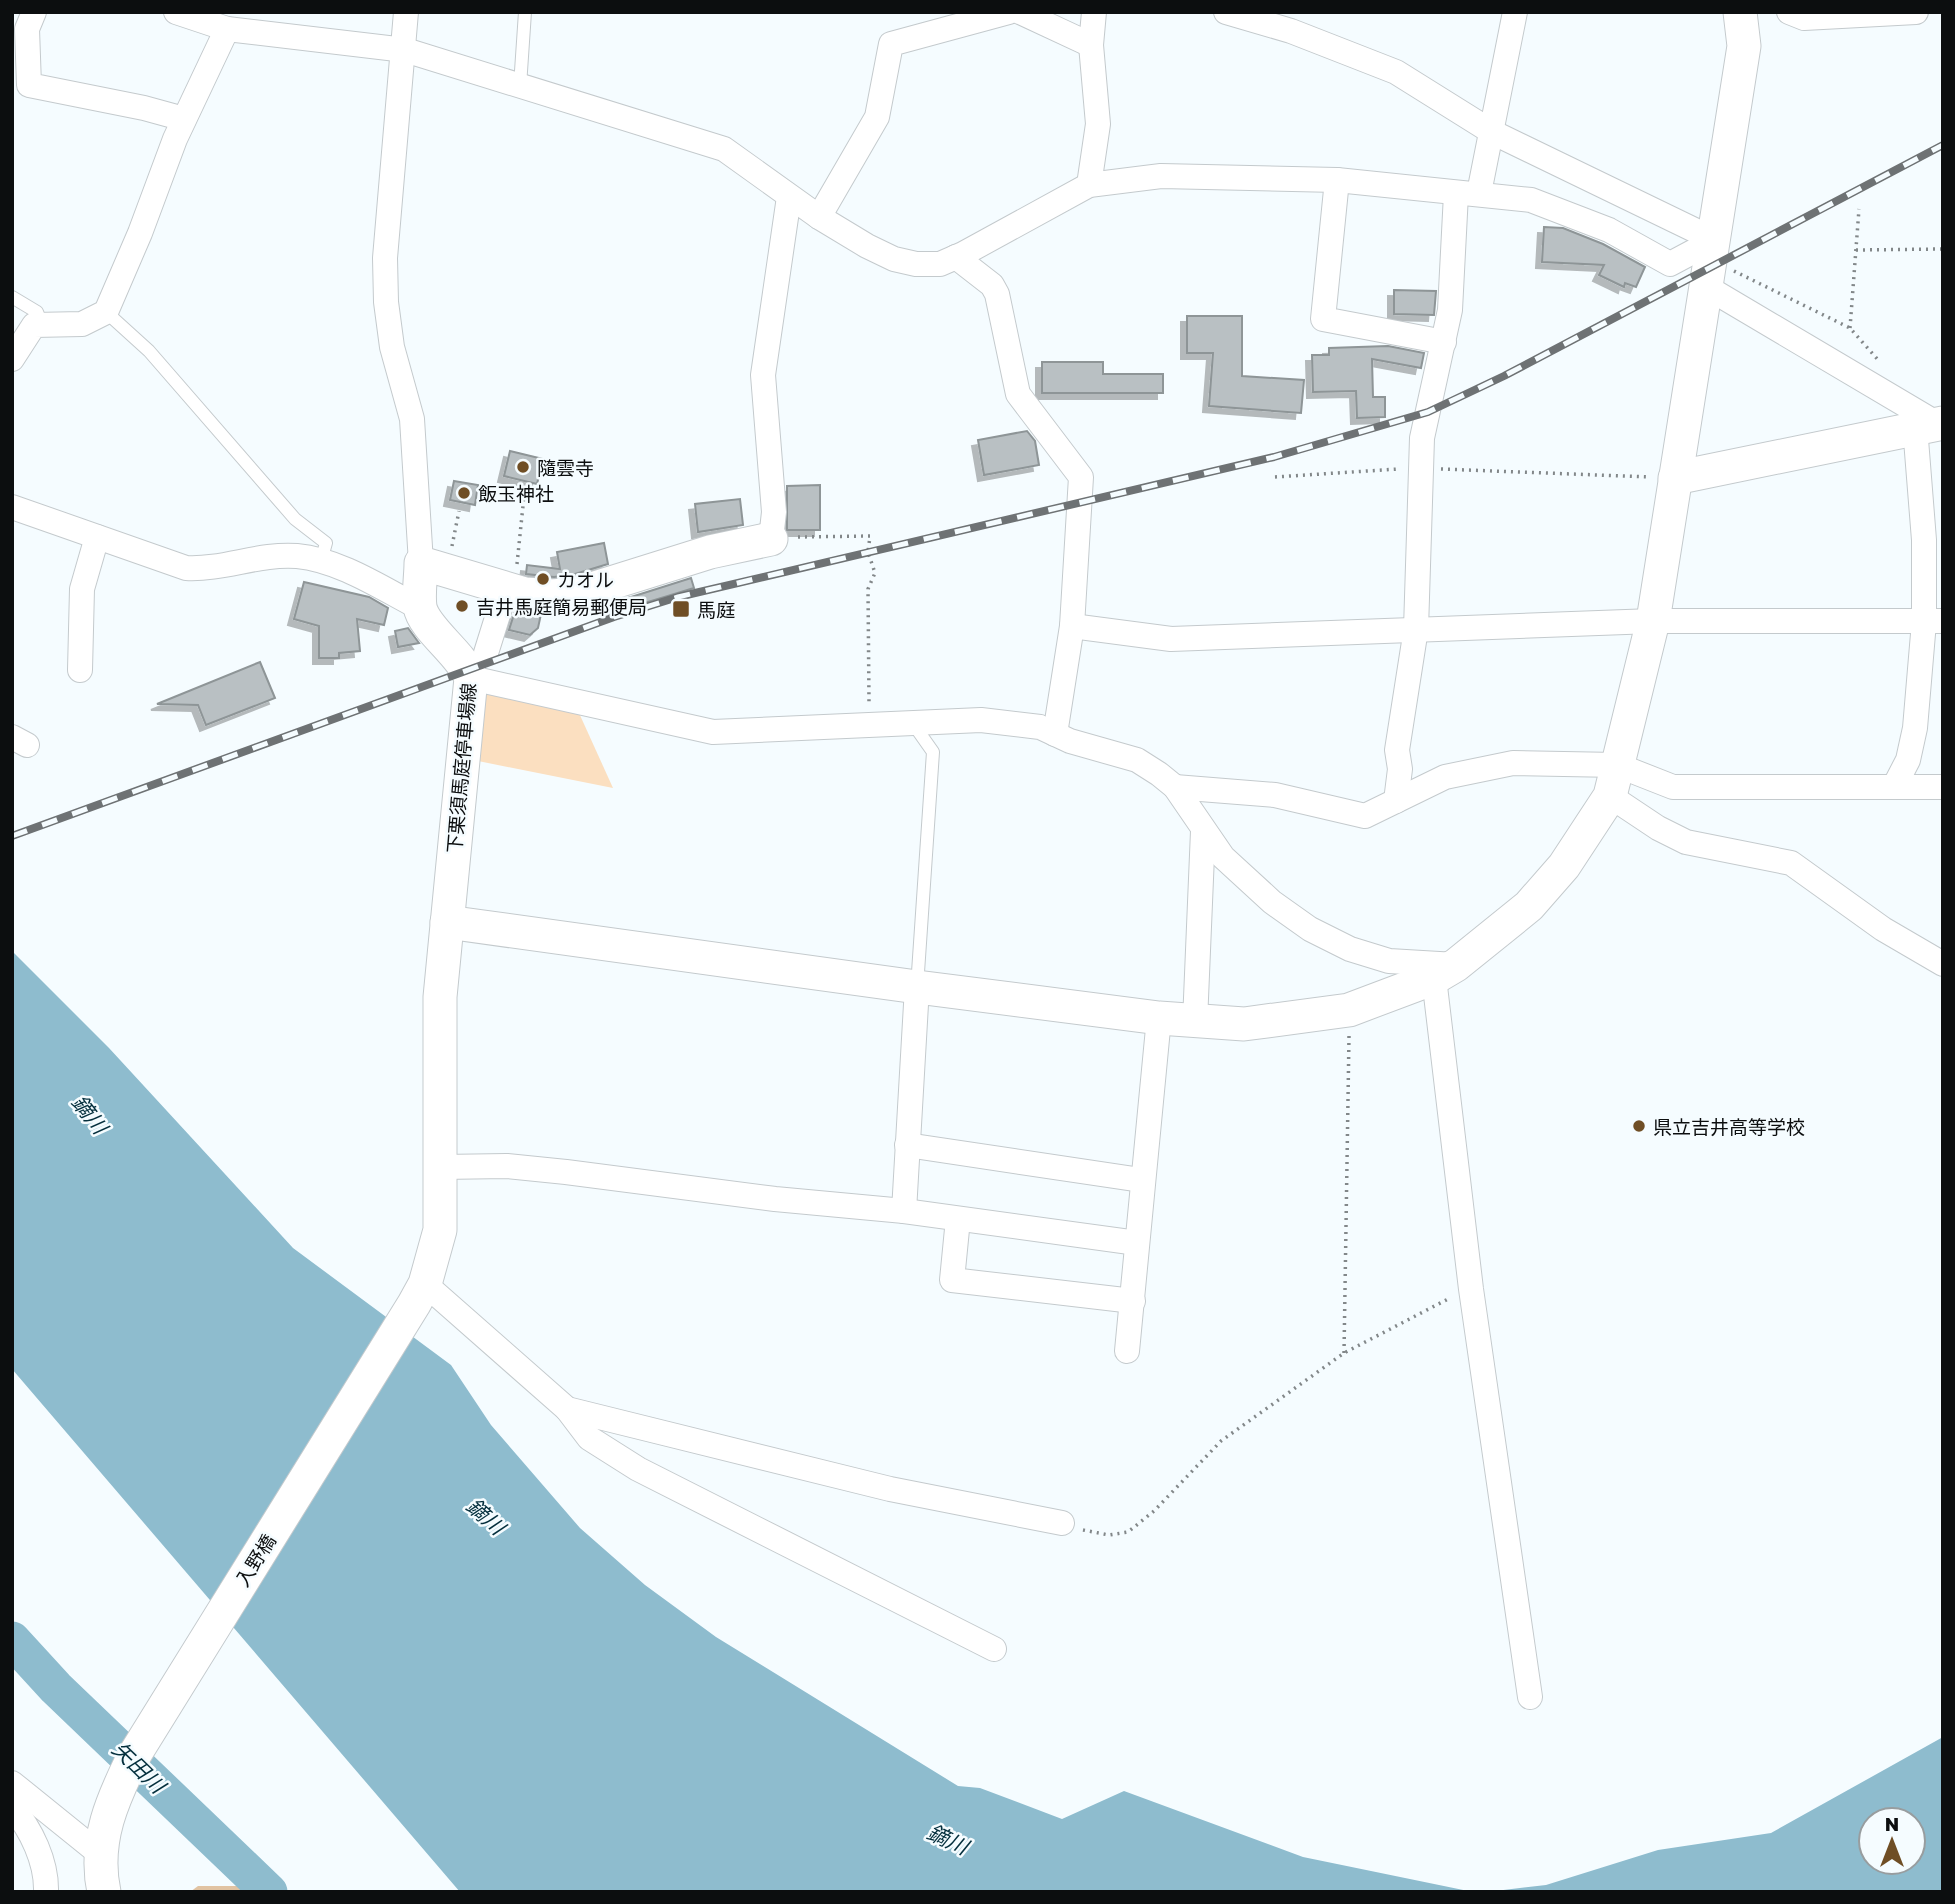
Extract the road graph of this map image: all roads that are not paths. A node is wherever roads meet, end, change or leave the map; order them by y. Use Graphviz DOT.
graph roads {
  1 [pos="34,12"];
  2 [pos="176,12"];
  3 [pos="406,12"];
  4 [pos="525,12"];
  5 [pos="1009,12"];
  6 [pos="1020,12"];
  7 [pos="1094,12"];
  8 [pos="1226,12"];
  9 [pos="1515,12"];
  10 [pos="1740,12"];
  11 [pos="1789,12"];
  12 [pos="1916,12"];
  13 [pos="1866,14"];
  14 [pos="227,29"];
  15 [pos="1091,45"];
  16 [pos="405,50"];
  17 [pos="520,86"];
  18 [pos="184,119"];
  19 [pos="1492,132"];
  20 [pos="1337,180"];
  21 [pos="1089,186"];
  22 [pos="1468,194"];
  23 [pos="789,197"];
  24 [pos="819,217"];
  25 [pos="956,257"];
  26 [pos="1717,265"];
  27 [pos="12,297"];
  28 [pos="106,312"];
  29 [pos="41,322"];
  30 [pos="1444,342"];
  31 [pos="12,359"];
  32 [pos="1931,424"];
  33 [pos="1675,478"];
  34 [pos="12,507"];
  35 [pos="97,537"];
  36 [pos="771,539"];
  37 [pos="321,561"];
  38 [pos="434,567"];
  39 [pos="509,590"];
  40 [pos="420,608"];
  41 [pos="1653,621"];
  42 [pos="1933,622"];
  43 [pos="1072,626"];
  44 [pos="1416,629"];
  45 [pos="478,666"];
  46 [pos="80,670"];
  47 [pos="914,725"];
  48 [pos="1055,734"];
  49 [pos="1613,781"];
  50 [pos="1175,787"];
  51 [pos="1894,787"];
  52 [pos="1943,787"];
  53 [pos="1396,801"];
  54 [pos="1203,831"];
  55 [pos="447,922"];
  56 [pos="1943,964"];
  57 [pos="1445,971"];
  58 [pos="917,987"];
  59 [pos="1159,1018"];
  60 [pos="1195,1022"];
  61 [pos="907,1145"];
  62 [pos="441,1167"];
  63 [pos="1142,1180"];
  64 [pos="904,1211"];
  65 [pos="958,1219"];
  66 [pos="1137,1243"];
  67 [pos="419,1294"];
  68 [pos="1133,1301"];
  69 [pos="1127,1351"];
  70 [pos="567,1409"];
  71 [pos="1062,1523"];
  72 [pos="994,1649"];
  73 [pos="1530,1697"];
  74 [pos="12,1776"];
  75 [pos="12,1783"];
  76 [pos="23,1804"];
  77 [pos="100,1854"];
  78 [pos="46,1892"];
  79 [pos="104,1892"];
  1 -- 18 [label="street"];
  2 -- 14 [label="street"];
  3 -- 16 [label="street"];
  4 -- 17 [label="lane"];
  5 -- 24 [label="street"];
  6 -- 15 [label="street"];
  7 -- 15 [label="street"];
  8 -- 19 [label="street"];
  9 -- 19 [label="street"];
  10 -- 26 [label="street"];
  11 -- 13 [label="street"];
  12 -- 13 [label="street"];
  14 -- 16 [label="street"];
  14 -- 18 [label="street"];
  15 -- 21 [label="street"];
  16 -- 17 [label="street"];
  16 -- 38 [label="street"];
  17 -- 23 [label="street"];
  18 -- 28 [label="street"];
  19 -- 22 [label="street"];
  19 -- 26 [label="street"];
  20 -- 21 [label="street"];
  20 -- 22 [label="street"];
  20 -- 30 [label="street"];
  21 -- 25 [label="street"];
  22 -- 26 [label="street"];
  22 -- 30 [label="street"];
  23 -- 24 [label="street"];
  23 -- 36 [label="street"];
  24 -- 25 [label="street"];
  25 -- 43 [label="street"];
  26 -- 32 [label="street"];
  26 -- 33 [label="street"];
  27 -- 29 [label="lane"];
  28 -- 29 [label="street"];
  28 -- 37 [label="lane"];
  29 -- 31 [label="street"];
  30 -- 44 [label="street"];
  32 -- 33 [label="street"];
  32 -- 42 [label="street"];
  33 -- 41 [label="street"];
  34 -- 35 [label="street"];
  35 -- 37 [label="street"];
  35 -- 46 [label="street"];
  36 -- 39 [label="street"];
  37 -- 40 [label="street"];
  38 -- 39 [label="street"];
  38 -- 40 [label="street"];
  39 -- 45 [label="street"];
  40 -- 45 [label="street, 下栗須馬庭停車場線"];
  41 -- 42 [label="street"];
  41 -- 44 [label="street"];
  41 -- 49 [label="street"];
  42 -- 51 [label="street"];
  43 -- 44 [label="street"];
  43 -- 48 [label="street"];
  44 -- 53 [label="street"];
  45 -- 47 [label="street"];
  45 -- 55 [label="street, 下栗須馬庭停車場線"];
  47 -- 48 [label="street"];
  47 -- 58 [label="lane"];
  48 -- 50 [label="street"];
  49 -- 51 [label="street"];
  49 -- 53 [label="street"];
  49 -- 56 [label="street"];
  49 -- 57 [label="street"];
  50 -- 53 [label="street"];
  50 -- 54 [label="street"];
  51 -- 52 [label="street"];
  54 -- 57 [label="street"];
  54 -- 60 [label="street"];
  55 -- 58 [label="street"];
  55 -- 62 [label="street, 下栗須馬庭停車場線"];
  57 -- 60 [label="street"];
  57 -- 73 [label="street"];
  58 -- 59 [label="street"];
  58 -- 61 [label="street"];
  59 -- 60 [label="street"];
  59 -- 63 [label="street"];
  61 -- 63 [label="street"];
  61 -- 64 [label="street"];
  62 -- 64 [label="street"];
  62 -- 67 [label="street, 下栗須馬庭停車場線"];
  63 -- 66 [label="street"];
  64 -- 65 [label="street"];
  65 -- 66 [label="street"];
  65 -- 68 [label="street"];
  66 -- 68 [label="street"];
  67 -- 70 [label="street"];
  67 -- 77 [label="street, 入野橋"];
  68 -- 69 [label="street"];
  70 -- 71 [label="street"];
  70 -- 72 [label="street"];
  74 -- 76 [label="street"];
  75 -- 76 [label="street"];
  76 -- 77 [label="street"];
  76 -- 78 [label="street"];
  77 -- 79 [label="street"];
}
